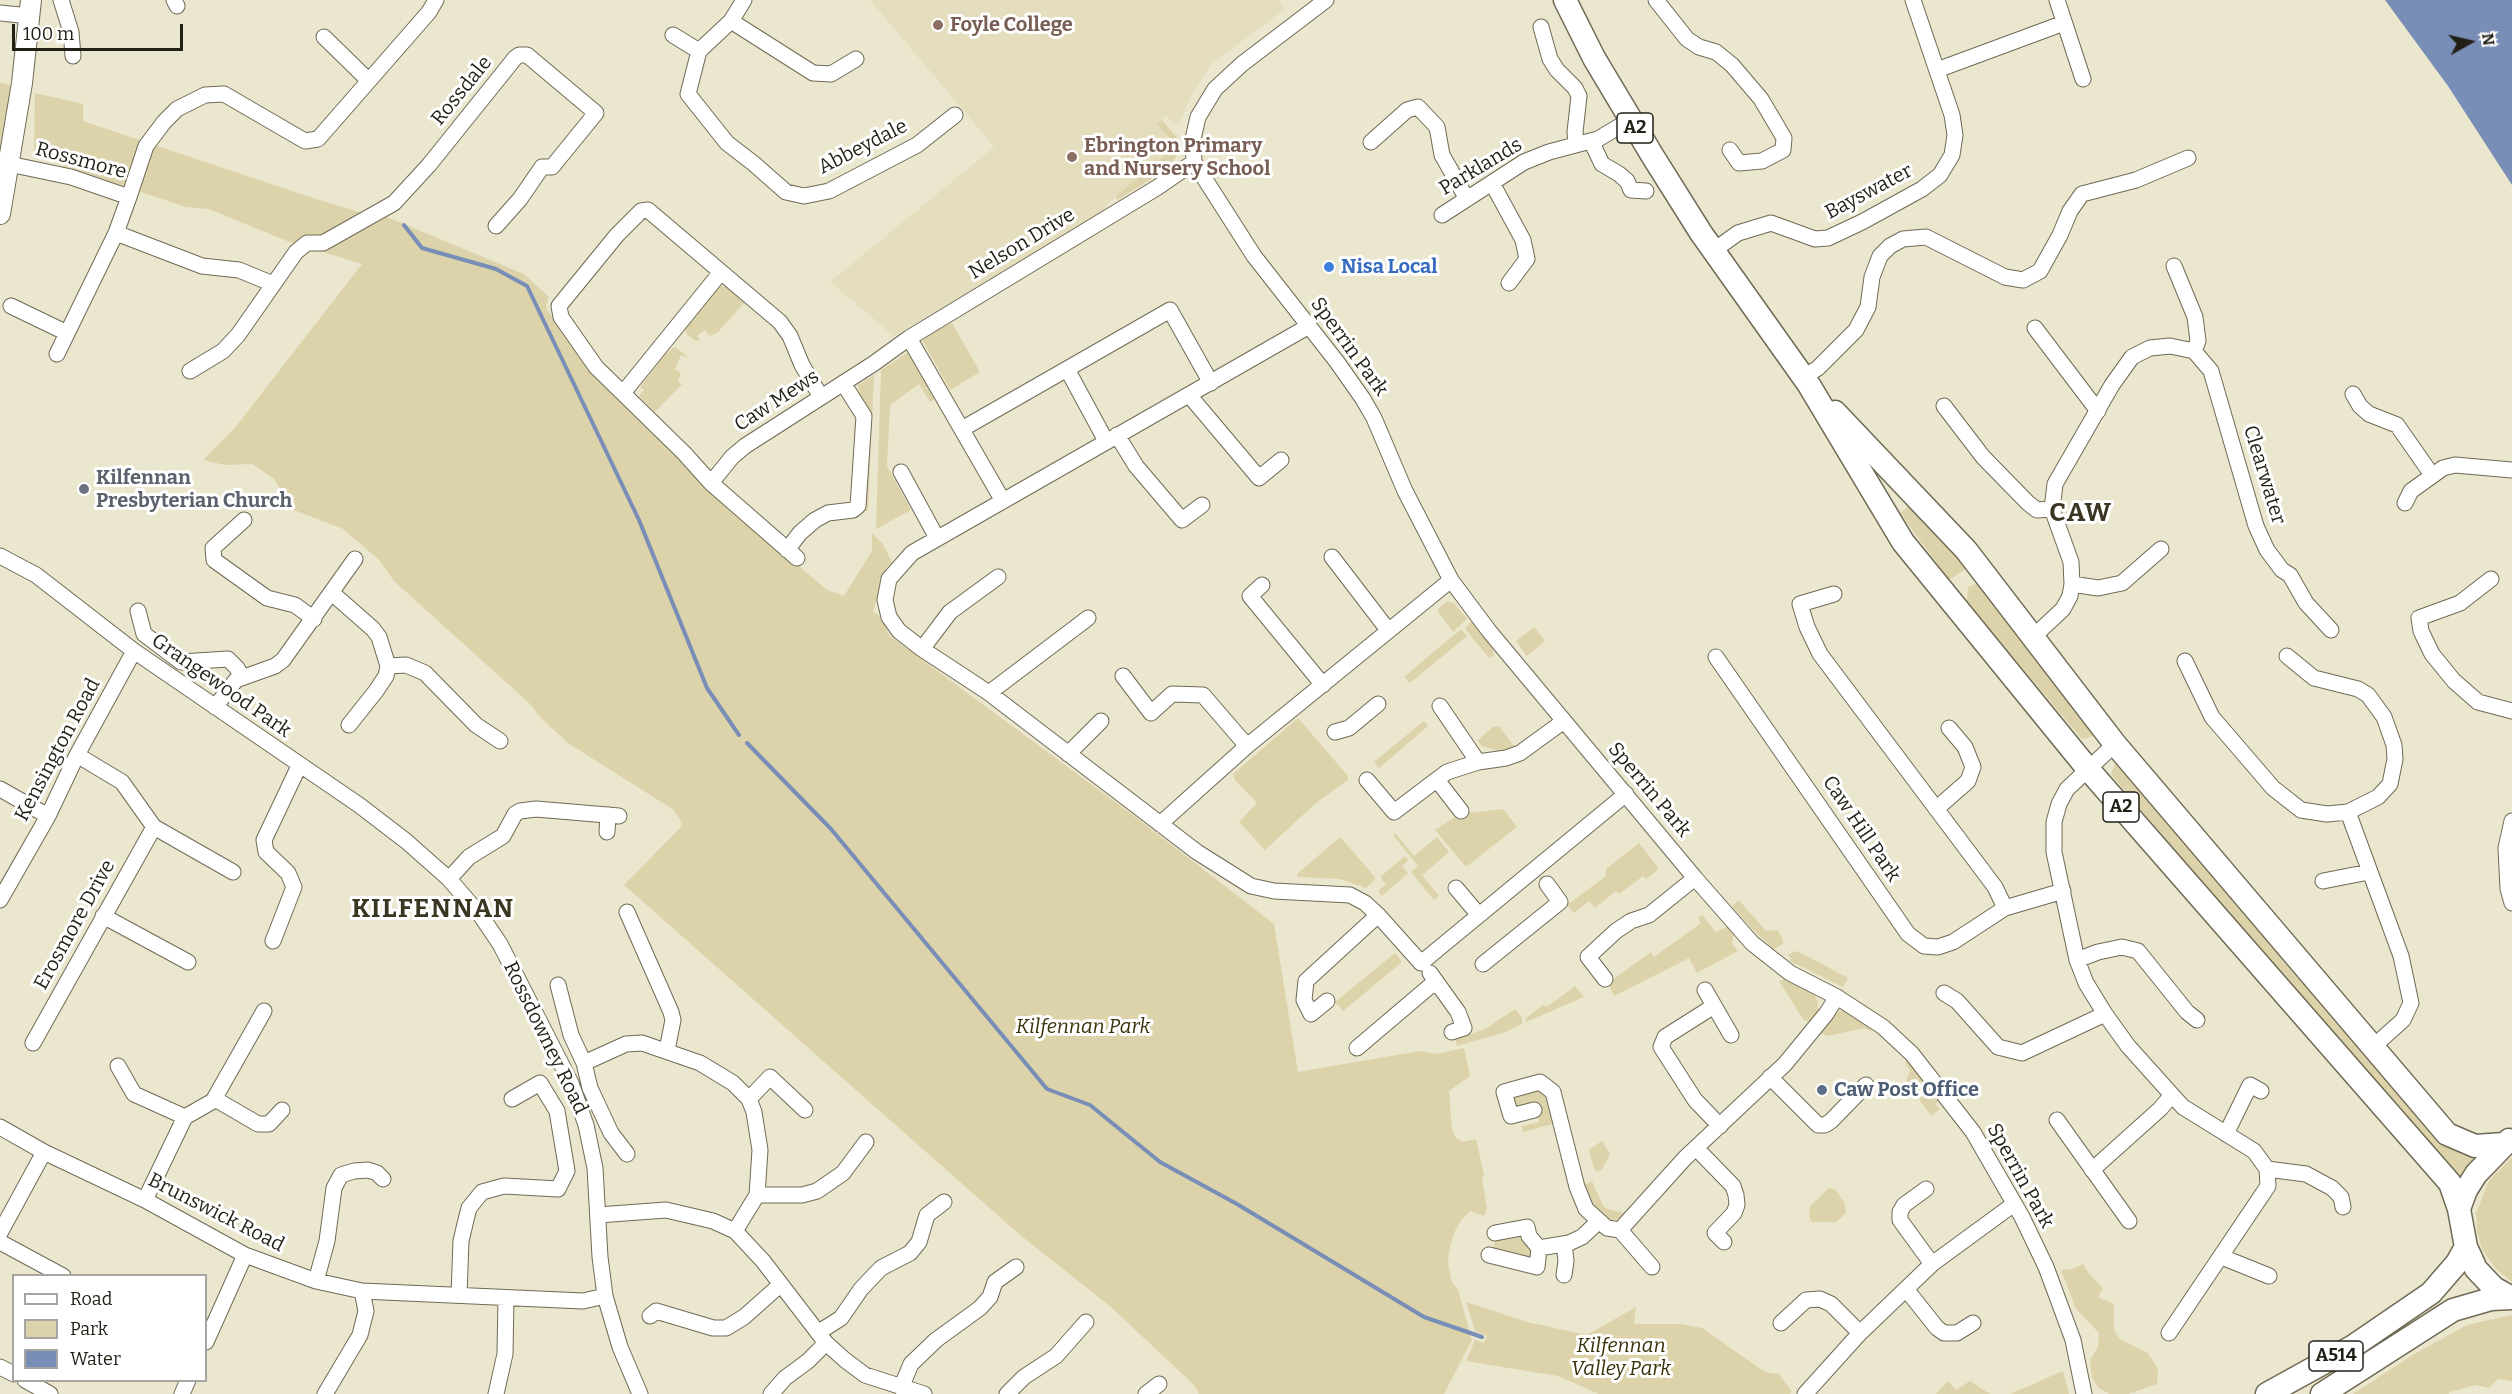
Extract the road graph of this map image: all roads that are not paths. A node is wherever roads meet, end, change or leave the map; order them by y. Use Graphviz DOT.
graph roads {
  1 [pos="61,0"];
  2 [pos="436,0"];
  3 [pos="744,0"];
  4 [pos="1326,0"];
  5 [pos="1565,0"];
  6 [pos="1656,0"];
  7 [pos="1913,0"];
  8 [pos="2057,0"];
  9 [pos="30,8"];
  10 [pos="0,14"];
  11 [pos="731,21"];
  12 [pos="2064,22"];
  13 [pos="1541,27"];
  14 [pos="673,34"];
  15 [pos="324,37"];
  16 [pos="699,51"];
  17 [pos="73,56"];
  18 [pos="856,59"];
  19 [pos="1937,70"];
  20 [pos="2083,79"];
  21 [pos="368,80"];
  22 [pos="955,115"];
  23 [pos="1630,120"];
  24 [pos="1371,142"];
  25 [pos="1584,143"];
  26 [pos="1730,150"];
  27 [pos="2188,158"];
  28 [pos="9,164"];
  29 [pos="1198,169"];
  30 [pos="1492,183"];
  31 [pos="1646,191"];
  32 [pos="129,197"];
  33 [pos="1467,200"];
  34 [pos="0,214"];
  35 [pos="1442,215"];
  36 [pos="496,226"];
  37 [pos="116,233"];
  38 [pos="1713,251"];
  39 [pos="2174,266"];
  40 [pos="721,272"];
  41 [pos="1509,283"];
  42 [pos="273,284"];
  43 [pos="10,306"];
  44 [pos="1309,326"];
  45 [pos="2035,328"];
  46 [pos="67,333"];
  47 [pos="909,338"];
  48 [pos="2194,351"];
  49 [pos="57,354"];
  50 [pos="873,364"];
  51 [pos="1067,369"];
  52 [pos="190,371"];
  53 [pos="1807,381"];
  54 [pos="843,383"];
  55 [pos="1211,383"];
  56 [pos="623,393"];
  57 [pos="2354,393"];
  58 [pos="1189,395"];
  59 [pos="821,397"];
  60 [pos="1944,406"];
  61 [pos="2098,411"];
  62 [pos="962,429"];
  63 [pos="1112,438"];
  64 [pos="1281,460"];
  65 [pos="2512,470"];
  66 [pos="902,472"];
  67 [pos="2432,475"];
  68 [pos="711,483"];
  69 [pos="1003,501"];
  70 [pos="2405,503"];
  71 [pos="1202,505"];
  72 [pos="2052,509"];
  73 [pos="244,520"];
  74 [pos="937,538"];
  75 [pos="0,545"];
  76 [pos="2161,549"];
  77 [pos="0,555"];
  78 [pos="1332,557"];
  79 [pos="355,559"];
  80 [pos="16,563"];
  81 [pos="998,578"];
  82 [pos="2491,579"];
  83 [pos="1451,580"];
  84 [pos="2072,584"];
  85 [pos="1262,585"];
  86 [pos="332,593"];
  87 [pos="1834,594"];
  88 [pos="138,611"];
  89 [pos="1088,618"];
  90 [pos="314,620"];
  91 [pos="1388,630"];
  92 [pos="2331,630"];
  93 [pos="2032,638"];
  94 [pos="922,649"];
  95 [pos="134,651"];
  96 [pos="2288,656"];
  97 [pos="1716,657"];
  98 [pos="2185,661"];
  99 [pos="388,666"];
  100 [pos="1123,676"];
  101 [pos="242,677"];
  102 [pos="1323,685"];
  103 [pos="989,693"];
  104 [pos="1378,704"];
  105 [pos="1440,706"];
  106 [pos="214,707"];
  107 [pos="2512,711"];
  108 [pos="1564,721"];
  109 [pos="1101,722"];
  110 [pos="349,725"];
  111 [pos="1949,728"];
  112 [pos="1335,732"];
  113 [pos="500,741"];
  114 [pos="2115,744"];
  115 [pos="1247,746"];
  116 [pos="1068,754"];
  117 [pos="77,755"];
  118 [pos="1478,762"];
  119 [pos="299,766"];
  120 [pos="2088,769"];
  121 [pos="1367,780"];
  122 [pos="1437,780"];
  123 [pos="0,789"];
  124 [pos="1626,795"];
  125 [pos="1936,809"];
  126 [pos="1461,811"];
  127 [pos="2348,812"];
  128 [pos="48,816"];
  129 [pos="2512,821"];
  130 [pos="1160,824"];
  131 [pos="154,827"];
  132 [pos="607,832"];
  133 [pos="418,851"];
  134 [pos="233,872"];
  135 [pos="2369,872"];
  136 [pos="1695,878"];
  137 [pos="449,879"];
  138 [pos="2323,881"];
  139 [pos="1547,884"];
  140 [pos="1456,888"];
  141 [pos="2063,891"];
  142 [pos="0,900"];
  143 [pos="2512,903"];
  144 [pos="2005,909"];
  145 [pos="627,912"];
  146 [pos="1478,914"];
  147 [pos="1378,915"];
  148 [pos="104,916"];
  149 [pos="280,936"];
  150 [pos="2077,960"];
  151 [pos="188,962"];
  152 [pos="1422,963"];
  153 [pos="1484,964"];
  154 [pos="1605,979"];
  155 [pos="1436,981"];
  156 [pos="558,985"];
  157 [pos="1705,990"];
  158 [pos="1944,993"];
  159 [pos="1837,997"];
  160 [pos="1326,1000"];
  161 [pos="1714,1006"];
  162 [pos="264,1011"];
  163 [pos="2104,1014"];
  164 [pos="2197,1020"];
  165 [pos="1452,1032"];
  166 [pos="1731,1035"];
  167 [pos="33,1043"];
  168 [pos="2374,1046"];
  169 [pos="1357,1048"];
  170 [pos="667,1050"];
  171 [pos="584,1063"];
  172 [pos="118,1066"];
  173 [pos="1770,1077"];
  174 [pos="1866,1085"];
  175 [pos="2261,1091"];
  176 [pos="2172,1095"];
  177 [pos="214,1099"];
  178 [pos="512,1099"];
  179 [pos="749,1099"];
  180 [pos="282,1110"];
  181 [pos="805,1110"];
  182 [pos="1534,1110"];
  183 [pos="185,1117"];
  184 [pos="2057,1120"];
  185 [pos="1720,1126"];
  186 [pos="0,1127"];
  187 [pos="2226,1134"];
  188 [pos="2508,1141"];
  189 [pos="867,1142"];
  190 [pos="1696,1148"];
  191 [pos="44,1152"];
  192 [pos="627,1154"];
  193 [pos="2267,1169"];
  194 [pos="2092,1170"];
  195 [pos="383,1179"];
  196 [pos="1926,1189"];
  197 [pos="756,1195"];
  198 [pos="145,1200"];
  199 [pos="944,1202"];
  200 [pos="2014,1204"];
  201 [pos="2343,1207"];
  202 [pos="2459,1209"];
  203 [pos="598,1215"];
  204 [pos="1599,1221"];
  205 [pos="2129,1221"];
  206 [pos="1620,1230"];
  207 [pos="735,1231"];
  208 [pos="0,1233"];
  209 [pos="1495,1233"];
  210 [pos="0,1242"];
  211 [pos="1724,1242"];
  212 [pos="1564,1244"];
  213 [pos="2466,1247"];
  214 [pos="1539,1248"];
  215 [pos="245,1255"];
  216 [pos="1489,1255"];
  217 [pos="2222,1257"];
  218 [pos="1932,1264"];
  219 [pos="1016,1267"];
  220 [pos="1653,1267"];
  221 [pos="61,1274"];
  222 [pos="1564,1275"];
  223 [pos="2270,1276"];
  224 [pos="316,1281"];
  225 [pos="780,1285"];
  226 [pos="1906,1289"];
  227 [pos="362,1291"];
  228 [pos="459,1295"];
  229 [pos="605,1296"];
  230 [pos="506,1298"];
  231 [pos="2512,1298"];
  232 [pos="650,1316"];
  233 [pos="1086,1322"];
  234 [pos="1781,1323"];
  235 [pos="1973,1323"];
  236 [pos="1860,1333"];
  237 [pos="2169,1333"];
  238 [pos="822,1337"];
  239 [pos="207,1340"];
  240 [pos="29,1382"];
  241 [pos="1159,1384"];
  242 [pos="901,1388"];
  243 [pos="50,1394"];
  244 [pos="325,1394"];
  245 [pos="496,1394"];
  246 [pos="640,1394"];
  247 [pos="771,1394"];
  248 [pos="924,1394"];
  249 [pos="1007,1394"];
  250 [pos="1146,1394"];
  251 [pos="1806,1394"];
  252 [pos="2084,1394"];
  253 [pos="2267,1394"];
  254 [pos="2322,1394"];
  1 -- 17 [label="street"];
  2 -- 21 [label="street, Rossmore"];
  3 -- 11 [label="street"];
  4 -- 29 [label="street"];
  5 -- 23 [label="highway, A2"];
  6 -- 26 [label="street"];
  7 -- 19 [label="street, Bayswater"];
  8 -- 12 [label="street"];
  9 -- 10 [label="street"];
  9 -- 28 [label="main road"];
  11 -- 16 [label="street"];
  11 -- 18 [label="street"];
  12 -- 19 [label="street"];
  12 -- 20 [label="street"];
  13 -- 25 [label="street"];
  14 -- 16 [label="street"];
  15 -- 21 [label="street"];
  16 -- 22 [label="street, Abbeydale"];
  19 -- 38 [label="street, Bayswater"];
  21 -- 32 [label="street, Rossmore"];
  23 -- 25 [label="street, Parklands"];
  23 -- 38 [label="highway, A2"];
  24 -- 33 [label="street"];
  25 -- 30 [label="street, Parklands"];
  25 -- 31 [label="street"];
  27 -- 53 [label="street"];
  28 -- 32 [label="street, Rossmore"];
  28 -- 34 [label="main road"];
  29 -- 44 [label="street, Sperrin Park"];
  29 -- 47 [label="street, Nelson Drive"];
  30 -- 33 [label="street, Parklands"];
  30 -- 41 [label="street"];
  32 -- 37 [label="street"];
  33 -- 35 [label="street, Parklands"];
  36 -- 42 [label="street, Rossdale"];
  37 -- 42 [label="street"];
  37 -- 46 [label="street"];
  38 -- 53 [label="highway, A2"];
  39 -- 48 [label="street"];
  40 -- 56 [label="street"];
  40 -- 56 [label="street"];
  40 -- 59 [label="street"];
  42 -- 52 [label="street, Rossdale"];
  43 -- 46 [label="street"];
  44 -- 55 [label="street"];
  44 -- 83 [label="street, Sperrin Park"];
  45 -- 61 [label="street"];
  46 -- 49 [label="street"];
  47 -- 50 [label="street, Nelson Drive"];
  47 -- 62 [label="street"];
  48 -- 61 [label="street"];
  48 -- 92 [label="street, Clearwater"];
  50 -- 54 [label="street, Caw Mews"];
  51 -- 55 [label="street"];
  51 -- 62 [label="street"];
  51 -- 63 [label="street"];
  53 -- 93 [label="highway, A2"];
  53 -- 120 [label="highway, A2"];
  54 -- 59 [label="street, Caw Mews"];
  54 -- 68 [label="street"];
  55 -- 58 [label="street"];
  56 -- 68 [label="street"];
  57 -- 67 [label="street"];
  58 -- 63 [label="street"];
  58 -- 64 [label="street"];
  59 -- 68 [label="street, Caw Mews"];
  60 -- 72 [label="street"];
  61 -- 72 [label="street"];
  62 -- 69 [label="street"];
  63 -- 69 [label="street"];
  63 -- 71 [label="street"];
  65 -- 67 [label="street"];
  66 -- 74 [label="street"];
  67 -- 70 [label="street"];
  69 -- 74 [label="street"];
  72 -- 84 [label="street"];
  73 -- 90 [label="street"];
  74 -- 94 [label="street"];
  75 -- 80 [label="street"];
  76 -- 84 [label="street"];
  77 -- 80 [label="street, Grangewood Park"];
  78 -- 91 [label="street"];
  79 -- 86 [label="street"];
  80 -- 95 [label="street, Grangewood Park"];
  81 -- 94 [label="street"];
  82 -- 107 [label="street"];
  83 -- 91 [label="street"];
  83 -- 108 [label="street, Sperrin Park"];
  84 -- 93 [label="street"];
  85 -- 102 [label="street"];
  86 -- 90 [label="street"];
  86 -- 99 [label="street"];
  87 -- 125 [label="street"];
  88 -- 101 [label="street"];
  89 -- 103 [label="street"];
  90 -- 101 [label="street"];
  91 -- 102 [label="street"];
  93 -- 114 [label="highway, A2"];
  94 -- 103 [label="street"];
  95 -- 106 [label="street, Grangewood Park"];
  95 -- 117 [label="street, Kensington Road"];
  96 -- 127 [label="street"];
  97 -- 144 [label="street, Caw Hill Park"];
  98 -- 127 [label="street"];
  99 -- 110 [label="street"];
  99 -- 113 [label="street"];
  100 -- 115 [label="street"];
  101 -- 106 [label="street"];
  102 -- 115 [label="street"];
  103 -- 116 [label="street"];
  104 -- 112 [label="street"];
  105 -- 118 [label="street"];
  106 -- 119 [label="street, Grangewood Park"];
  108 -- 118 [label="street"];
  108 -- 124 [label="street, Sperrin Park"];
  109 -- 116 [label="street"];
  111 -- 125 [label="street"];
  114 -- 120 [label="street"];
  114 -- 168 [label="highway, A2"];
  115 -- 130 [label="street"];
  116 -- 130 [label="street"];
  117 -- 128 [label="street, Kensington Road"];
  117 -- 131 [label="street"];
  118 -- 122 [label="street"];
  119 -- 133 [label="street, Grangewood Park"];
  119 -- 149 [label="street"];
  120 -- 141 [label="street"];
  120 -- 202 [label="highway, A2"];
  121 -- 122 [label="street"];
  122 -- 126 [label="street"];
  123 -- 128 [label="street"];
  124 -- 136 [label="street, Sperrin Park"];
  124 -- 146 [label="street"];
  125 -- 144 [label="street"];
  127 -- 135 [label="street"];
  128 -- 142 [label="street, Kensington Road"];
  129 -- 143 [label="street"];
  130 -- 147 [label="street"];
  131 -- 134 [label="street"];
  131 -- 148 [label="street, Erosmore Drive"];
  132 -- 137 [label="street"];
  133 -- 137 [label="street, Rossdowney Road"];
  135 -- 138 [label="street"];
  135 -- 168 [label="street"];
  136 -- 154 [label="street"];
  136 -- 159 [label="street, Sperrin Park"];
  137 -- 203 [label="street, Rossdowney Road"];
  139 -- 153 [label="street"];
  140 -- 146 [label="street"];
  141 -- 144 [label="street, Caw Hill Park"];
  141 -- 150 [label="street"];
  145 -- 170 [label="street"];
  146 -- 152 [label="street"];
  147 -- 152 [label="street"];
  147 -- 160 [label="street"];
  148 -- 151 [label="street"];
  148 -- 167 [label="street, Erosmore Drive"];
  150 -- 163 [label="street"];
  150 -- 164 [label="street"];
  152 -- 155 [label="street"];
  155 -- 165 [label="street"];
  155 -- 169 [label="street"];
  156 -- 171 [label="street"];
  157 -- 161 [label="street"];
  158 -- 163 [label="street"];
  159 -- 173 [label="street"];
  159 -- 200 [label="street, Sperrin Park"];
  161 -- 166 [label="street"];
  161 -- 185 [label="street"];
  162 -- 177 [label="street"];
  163 -- 176 [label="street"];
  168 -- 188 [label="highway, A2"];
  170 -- 171 [label="street"];
  170 -- 179 [label="street"];
  171 -- 192 [label="street"];
  172 -- 183 [label="street"];
  173 -- 174 [label="street"];
  173 -- 185 [label="street"];
  175 -- 187 [label="street"];
  176 -- 187 [label="street"];
  176 -- 194 [label="street"];
  177 -- 180 [label="street"];
  177 -- 183 [label="street"];
  178 -- 228 [label="street"];
  179 -- 181 [label="street"];
  179 -- 197 [label="street"];
  182 -- 204 [label="street"];
  183 -- 198 [label="street"];
  184 -- 194 [label="street"];
  185 -- 190 [label="street"];
  186 -- 191 [label="street, Brunswick Road"];
  187 -- 193 [label="street"];
  188 -- 202 [label="highway, A2"];
  189 -- 197 [label="street"];
  190 -- 206 [label="street"];
  190 -- 211 [label="street"];
  191 -- 198 [label="street, Brunswick Road"];
  191 -- 208 [label="street"];
  193 -- 201 [label="street"];
  193 -- 217 [label="street"];
  194 -- 205 [label="street"];
  195 -- 224 [label="street"];
  196 -- 218 [label="street"];
  197 -- 207 [label="street"];
  198 -- 215 [label="street, Brunswick Road"];
  199 -- 238 [label="street"];
  200 -- 218 [label="street"];
  200 -- 252 [label="street, Sperrin Park"];
  202 -- 213 [label="highway, A2"];
  203 -- 207 [label="street"];
  203 -- 229 [label="street, Rossdowney Road"];
  204 -- 206 [label="street"];
  204 -- 212 [label="street"];
  206 -- 220 [label="street"];
  207 -- 225 [label="street"];
  209 -- 214 [label="street"];
  210 -- 221 [label="street"];
  212 -- 214 [label="street"];
  212 -- 222 [label="street"];
  213 -- 231 [label="highway, A2"];
  213 -- 253 [label="highway, A514"];
  214 -- 216 [label="street"];
  215 -- 224 [label="street, Brunswick Road"];
  215 -- 239 [label="street"];
  217 -- 223 [label="street"];
  217 -- 237 [label="street"];
  218 -- 226 [label="street"];
  219 -- 242 [label="street"];
  224 -- 227 [label="street, Brunswick Road"];
  225 -- 232 [label="street"];
  225 -- 238 [label="street"];
  226 -- 235 [label="street"];
  226 -- 236 [label="street"];
  227 -- 228 [label="street, Brunswick Road"];
  227 -- 244 [label="street"];
  228 -- 230 [label="street, Brunswick Road"];
  229 -- 230 [label="street, Brunswick Road"];
  229 -- 246 [label="street, Rossdowney Road"];
  230 -- 245 [label="street"];
  231 -- 254 [label="highway, A514"];
  233 -- 249 [label="street"];
  234 -- 236 [label="street"];
  236 -- 251 [label="street"];
  238 -- 242 [label="street"];
  238 -- 247 [label="street"];
  240 -- 243 [label="street"];
  241 -- 250 [label="street"];
  242 -- 248 [label="street"];
}
